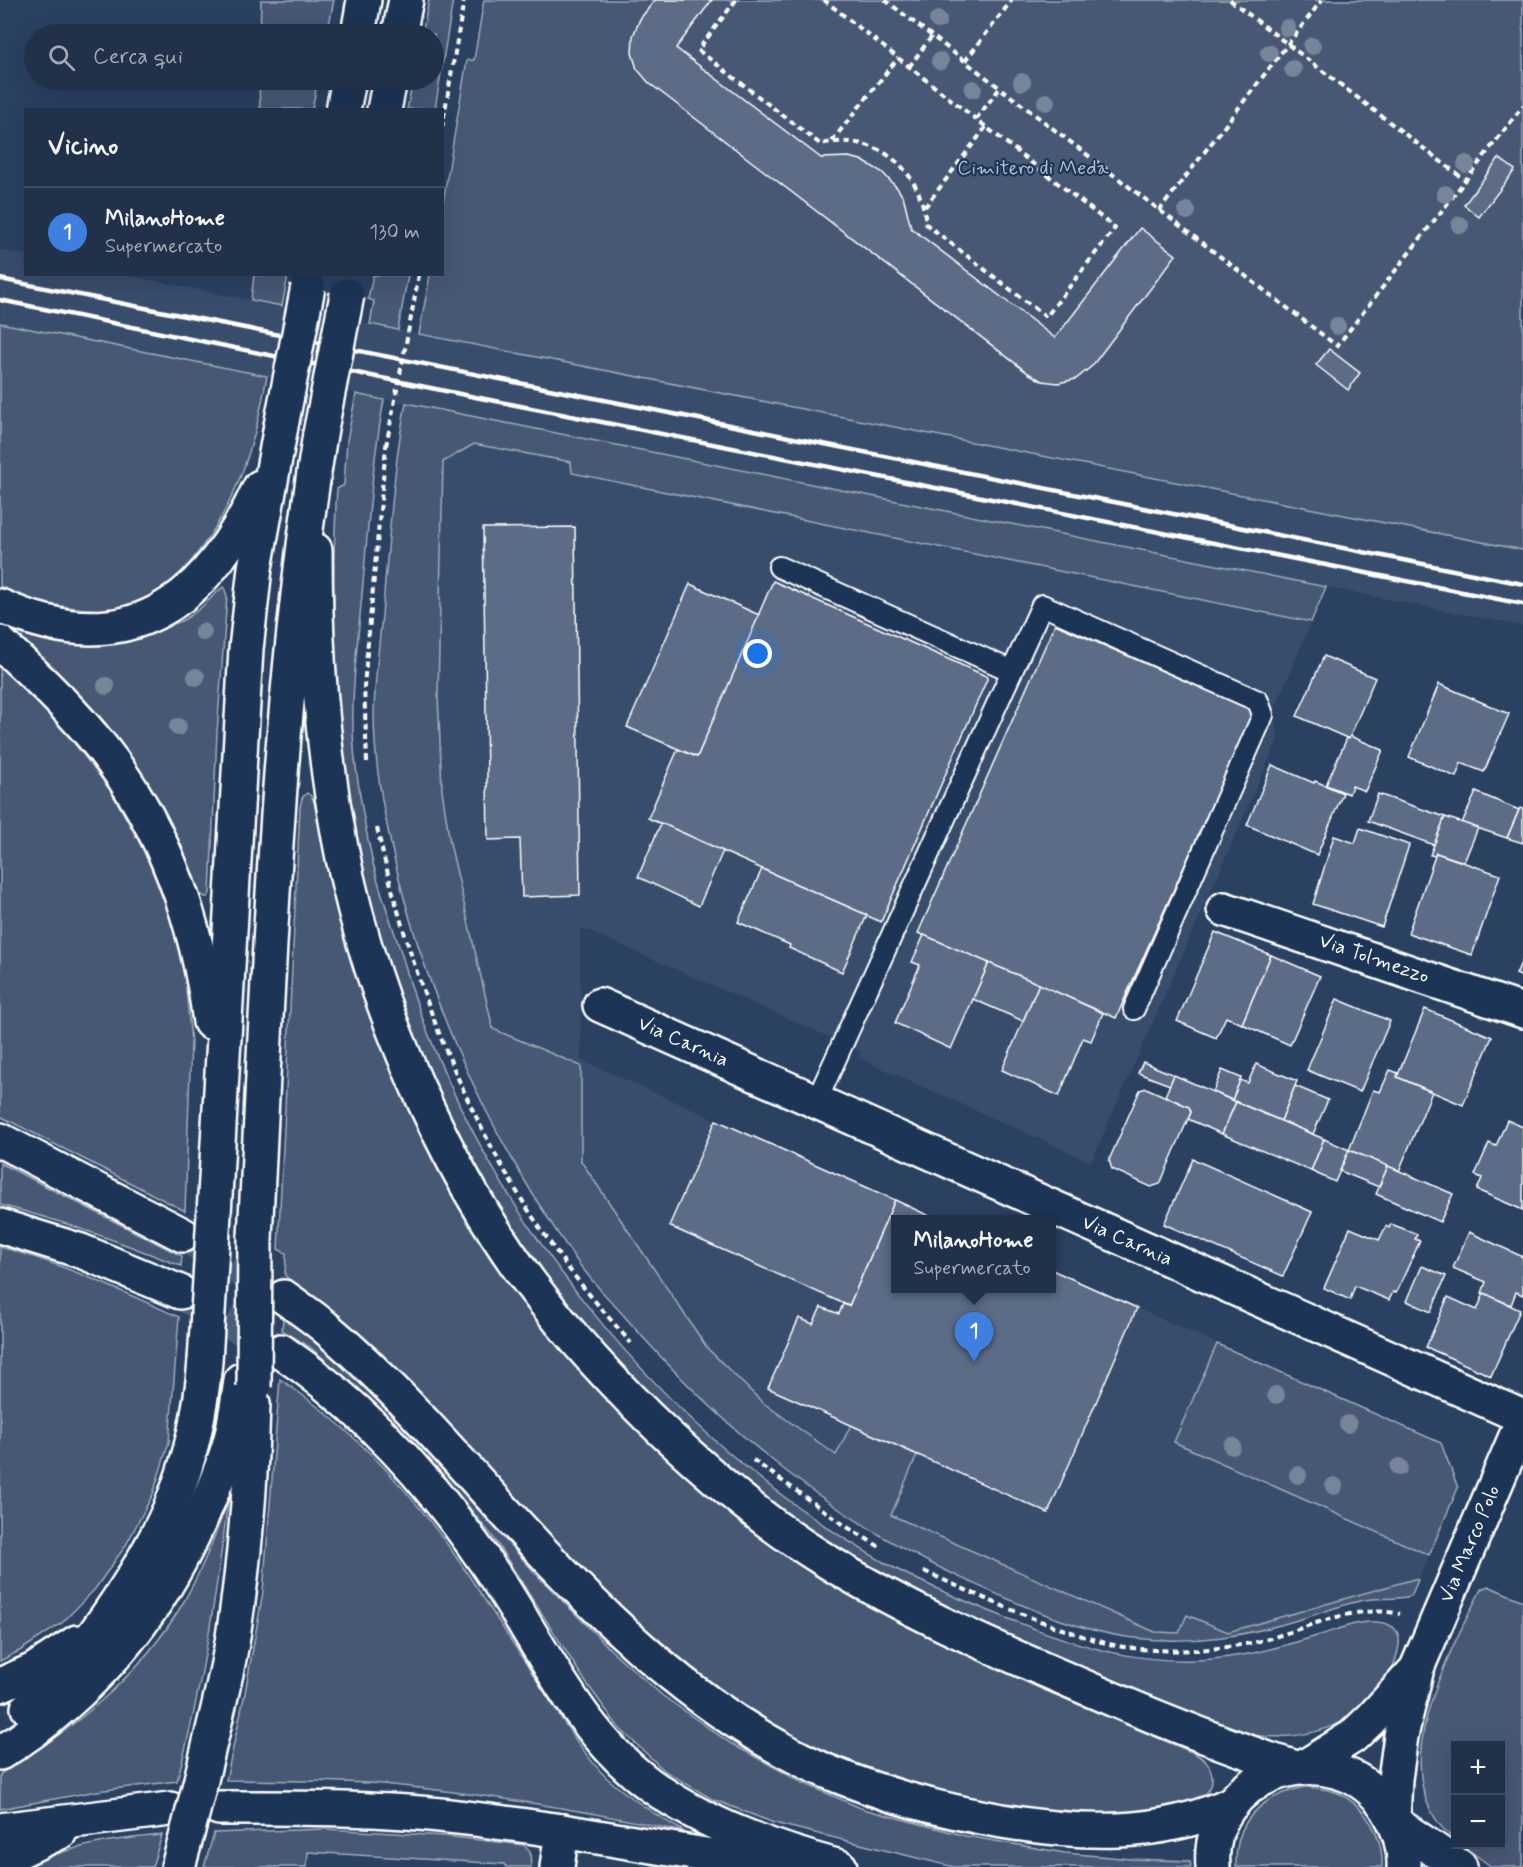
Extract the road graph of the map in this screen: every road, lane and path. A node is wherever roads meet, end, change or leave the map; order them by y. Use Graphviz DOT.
graph roads {
  1 [pos="364,0"];
  2 [pos="406,0"];
  3 [pos="464,0"];
  4 [pos="736,0"];
  5 [pos="824,0"];
  6 [pos="885,0"];
  7 [pos="1012,0"];
  8 [pos="1230,0"];
  9 [pos="1322,0"];
  10 [pos="360,24"];
  11 [pos="401,24"];
  12 [pos="932,36"];
  13 [pos="1288,44"];
  14 [pos="898,58"];
  15 [pos="965,61"];
  16 [pos="909,67"];
  17 [pos="1000,88"];
  18 [pos="347,90"];
  19 [pos="388,90"];
  20 [pos="1523,106"];
  21 [pos="343,108"];
  22 [pos="384,108"];
  23 [pos="444,117"];
  24 [pos="976,119"];
  25 [pos="986,127"];
  26 [pos="832,141"];
  27 [pos="1465,180"];
  28 [pos="924,208"];
  29 [pos="1160,211"];
  30 [pos="418,276"];
  31 [pos="310,281"];
  32 [pos="349,285"];
  33 [pos="282,426"];
  34 [pos="320,434"];
  35 [pos="779,567"];
  36 [pos="0,606"];
  37 [pos="0,642"];
  38 [pos="1012,671"];
  39 [pos="368,773"];
  40 [pos="376,825"];
  41 [pos="1224,909"];
  42 [pos="600,1005"];
  43 [pos="1134,1009"];
  44 [pos="1523,1011"];
  45 [pos="816,1102"];
  46 [pos="218,1109"];
  47 [pos="0,1140"];
  48 [pos="0,1226"];
  49 [pos="183,1235"];
  50 [pos="180,1292"];
  51 [pos="284,1297"];
  52 [pos="282,1351"];
  53 [pos="638,1351"];
  54 [pos="248,1384"];
  55 [pos="1523,1419"];
  56 [pos="745,1454"];
  57 [pos="882,1549"];
  58 [pos="917,1567"];
  59 [pos="117,1603"];
  60 [pos="1435,1626"];
  61 [pos="1417,1668"];
  62 [pos="0,1685"];
  63 [pos="0,1729"];
  64 [pos="0,1753"];
  65 [pos="1300,1768"];
  66 [pos="1233,1803"];
  67 [pos="219,1808"];
  68 [pos="118,1814"];
  69 [pos="1394,1820"];
  70 [pos="178,1822"];
  71 [pos="0,1830"];
  72 [pos="562,1831"];
  73 [pos="0,1862"];
  74 [pos="178,1867"];
  75 [pos="557,1867"];
  76 [pos="777,1867"];
  77 [pos="840,1867"];
  78 [pos="1213,1867"];
  79 [pos="1404,1867"];
  80 [pos="1460,1867"];
  1 -- 10 [label="main road"];
  2 -- 11 [label="main road"];
  3 -- 23 [label="path"];
  4 -- 26 [label="path"];
  5 -- 14 [label="path"];
  6 -- 12 [label="path"];
  7 -- 15 [label="path"];
  8 -- 13 [label="path"];
  9 -- 13 [label="path"];
  12 -- 15 [label="path"];
  12 -- 16 [label="path"];
  13 -- 27 [label="path"];
  13 -- 29 [label="path"];
  14 -- 16 [label="path"];
  14 -- 26 [label="path"];
  15 -- 17 [label="path"];
  16 -- 24 [label="path"];
  17 -- 24 [label="path"];
  17 -- 29 [label="path"];
  18 -- 21 [label="main road"];
  19 -- 22 [label="main road"];
  20 -- 27 [label="path"];
  24 -- 25 [label="path"];
  25 -- 28 [label="path"];
  25 -- 28 [label="path"];
  26 -- 28 [label="path"];
  27 -- 29 [label="path"];
  30 -- 39 [label="path, bridge"];
  31 -- 33 [label="main road, bridge"];
  32 -- 34 [label="main road, bridge"];
  33 -- 36 [label="main road"];
  33 -- 46 [label="main road"];
  34 -- 54 [label="main road, bridge"];
  34 -- 65 [label="main road"];
  35 -- 38 [label="lane"];
  37 -- 46 [label="main road"];
  38 -- 43 [label="lane"];
  38 -- 45 [label="lane"];
  40 -- 53 [label="path"];
  41 -- 44 [label="main road, Via Tolmezzo"];
  42 -- 45 [label="main road, Via Carnia"];
  45 -- 55 [label="main road, Via Carnia"];
  46 -- 59 [label="main road, bridge"];
  47 -- 49 [label="main road"];
  48 -- 50 [label="main road"];
  51 -- 66 [label="main road"];
  52 -- 77 [label="main road"];
  54 -- 64 [label="main road"];
  54 -- 70 [label="main road, bridge"];
  55 -- 60 [label="main road, Via Marco Polo"];
  56 -- 57 [label="path"];
  58 -- 60 [label="path"];
  59 -- 62 [label="main road"];
  59 -- 63 [label="main road"];
  60 -- 61 [label="main road, Via Marco Polo"];
  61 -- 65 [label="main road, Via Marco Polo"];
  61 -- 69 [label="main road, Via Marco Polo"];
  65 -- 66 [label="main road"];
  65 -- 69 [label="main road"];
  66 -- 78 [label="main road"];
  67 -- 72 [label="main road"];
  68 -- 70 [label="main road"];
  68 -- 71 [label="main road"];
  68 -- 73 [label="main road"];
  69 -- 79 [label="main road"];
  69 -- 80 [label="main road"];
  70 -- 74 [label="main road"];
  72 -- 75 [label="main road"];
  72 -- 76 [label="main road"];
}
